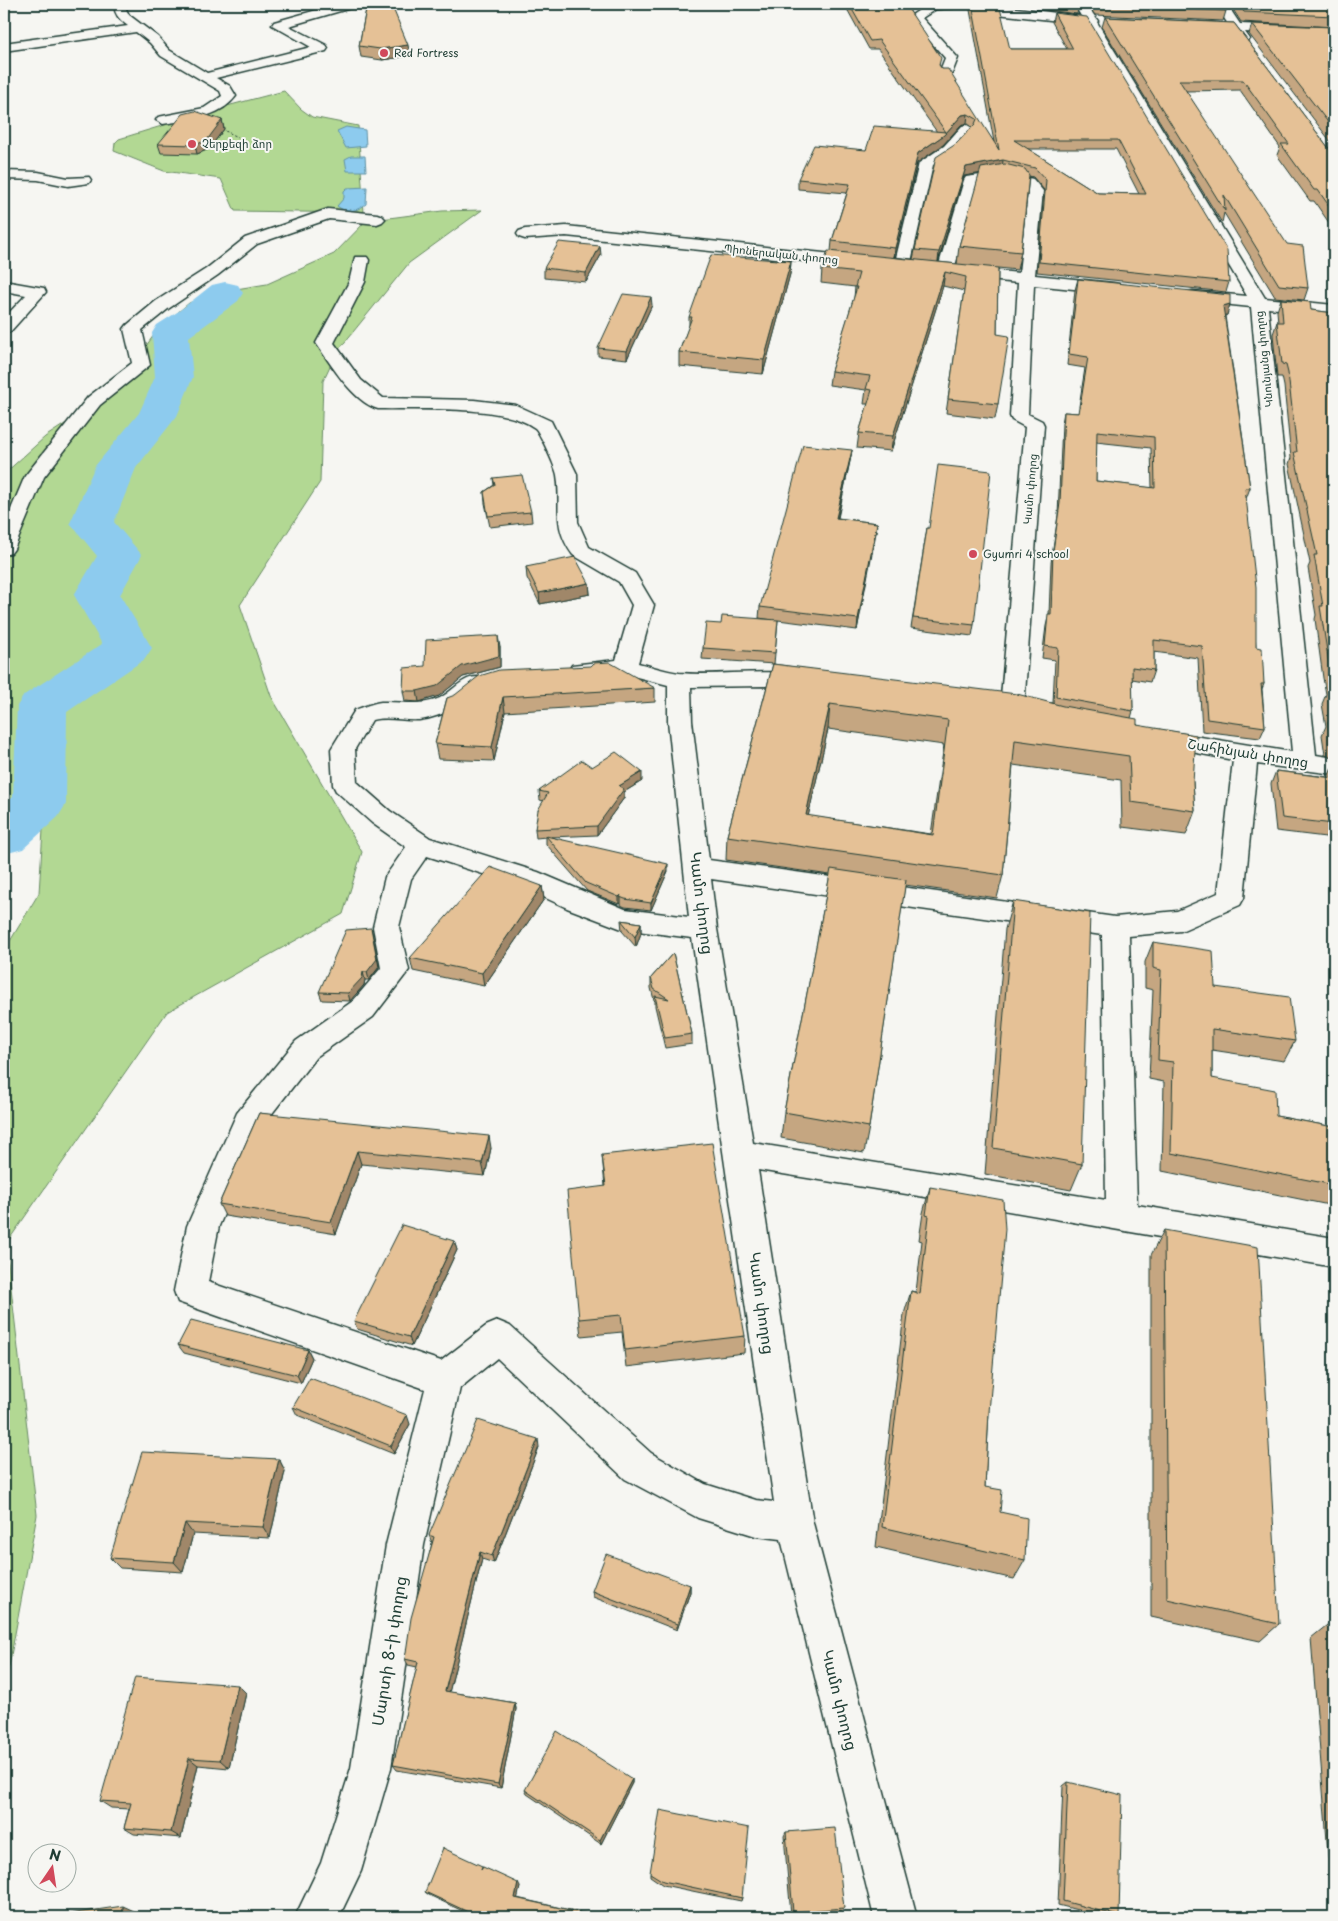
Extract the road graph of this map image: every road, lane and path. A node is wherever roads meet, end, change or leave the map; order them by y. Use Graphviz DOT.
graph roads {
  1 [pos="121,4"];
  2 [pos="350,4"];
  3 [pos="953,4"];
  4 [pos="972,4"];
  5 [pos="1080,4"];
  6 [pos="1226,4"];
  7 [pos="1096,21"];
  8 [pos="1188,26"];
  9 [pos="138,28"];
  10 [pos="1236,28"];
  11 [pos="1334,32"];
  12 [pos="4,46"];
  13 [pos="1253,51"];
  14 [pos="946,73"];
  15 [pos="206,77"];
  16 [pos="163,120"];
  17 [pos="967,129"];
  18 [pos="4,175"];
  19 [pos="84,180"];
  20 [pos="378,219"];
  21 [pos="525,234"];
  22 [pos="361,260"];
  23 [pos="902,266"];
  24 [pos="945,271"];
  25 [pos="1026,279"];
  26 [pos="4,286"];
  27 [pos="1132,290"];
  28 [pos="1181,295"];
  29 [pos="1259,302"];
  30 [pos="1334,310"];
  31 [pos="4,328"];
  32 [pos="4,549"];
  33 [pos="625,667"];
  34 [pos="560,671"];
  35 [pos="497,677"];
  36 [pos="678,680"];
  37 [pos="831,686"];
  38 [pos="1012,708"];
  39 [pos="1133,734"];
  40 [pos="1246,754"];
  41 [pos="1305,762"];
  42 [pos="1334,766"];
  43 [pos="421,845"];
  44 [pos="697,868"];
  45 [pos="1114,927"];
  46 [pos="704,929"];
  47 [pos="740,1154"];
  48 [pos="1122,1216"];
  49 [pos="1334,1253"];
  50 [pos="445,1379"];
  51 [pos="794,1523"];
  52 [pos="316,1917"];
  53 [pos="896,1917"];
  1 -- 9 [label="street"];
  2 -- 15 [label="street"];
  3 -- 14 [label="street"];
  4 -- 7 [label="street"];
  5 -- 7 [label="street, Կնունյանց փողոց"];
  6 -- 10 [label="street"];
  7 -- 29 [label="street, Կնունյանց փողոց"];
  8 -- 10 [label="street"];
  9 -- 12 [label="street"];
  9 -- 15 [label="street"];
  10 -- 11 [label="street"];
  10 -- 13 [label="street"];
  15 -- 16 [label="street"];
  17 -- 23 [label="street"];
  18 -- 19 [label="street"];
  20 -- 32 [label="street"];
  21 -- 23 [label="street, Պիոներական փողոց"];
  22 -- 33 [label="street"];
  23 -- 24 [label="street, Պիոներական փողոց"];
  24 -- 25 [label="street, Պիոներական փողոց"];
  24 -- 25 [label="street"];
  25 -- 27 [label="street, Պիոներական փողոց"];
  25 -- 38 [label="street, Կամո փողոց"];
  26 -- 31 [label="street"];
  28 -- 29 [label="street"];
  29 -- 30 [label="street"];
  29 -- 41 [label="street, Կնունյանց փողոց"];
  33 -- 34 [label="street"];
  33 -- 36 [label="street"];
  35 -- 43 [label="street"];
  36 -- 37 [label="street"];
  36 -- 44 [label="street, Կամո փողոց"];
  39 -- 40 [label="street, Շահինյան փողոց"];
  40 -- 41 [label="street, Շահինյան փողոց"];
  40 -- 45 [label="street"];
  41 -- 42 [label="street, Շահինյան փողոց"];
  43 -- 46 [label="street"];
  43 -- 50 [label="street"];
  44 -- 45 [label="street"];
  44 -- 46 [label="street, Կամո փողոց"];
  45 -- 48 [label="street"];
  46 -- 47 [label="street, Կամո փողոց"];
  47 -- 48 [label="street"];
  47 -- 51 [label="street, Կամո փողոց"];
  48 -- 49 [label="street"];
  50 -- 51 [label="street"];
  50 -- 52 [label="street, Մարտի 8-ի փողոց"];
  51 -- 53 [label="street, Կամո փողոց"];
}
